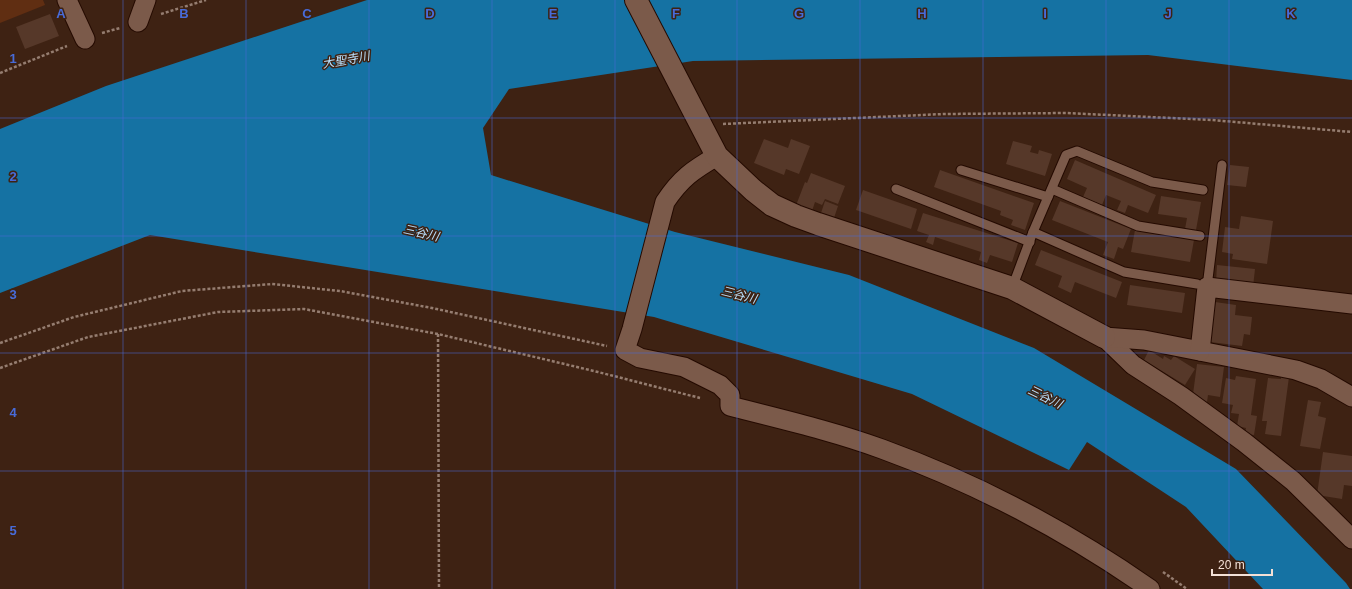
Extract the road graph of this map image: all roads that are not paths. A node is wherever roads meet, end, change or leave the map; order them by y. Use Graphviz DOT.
graph roads {
  1 [pos="67,0"];
  2 [pos="146,0"];
  3 [pos="636,0"];
  4 [pos="138,22"];
  5 [pos="85,39"];
  6 [pos="718,156"];
  7 [pos="1222,165"];
  8 [pos="961,170"];
  9 [pos="896,189"];
  10 [pos="1203,190"];
  11 [pos="1050,193"];
  12 [pos="1033,232"];
  13 [pos="1200,236"];
  14 [pos="1030,242"];
  15 [pos="1202,285"];
  16 [pos="1012,288"];
  17 [pos="1352,304"];
  18 [pos="1104,337"];
  19 [pos="1200,351"];
  20 [pos="1352,397"];
  21 [pos="1352,539"];
  22 [pos="1150,589"];
  1 -- 5 [label="street"];
  2 -- 4 [label="street"];
  3 -- 6 [label="street"];
  6 -- 16 [label="street"];
  6 -- 22 [label="street"];
  7 -- 15 [label="lane"];
  8 -- 11 [label="lane"];
  9 -- 14 [label="lane"];
  10 -- 11 [label="lane"];
  11 -- 12 [label="lane"];
  11 -- 13 [label="lane"];
  12 -- 14 [label="lane"];
  12 -- 15 [label="lane"];
  14 -- 16 [label="lane"];
  15 -- 17 [label="street"];
  15 -- 19 [label="street"];
  16 -- 18 [label="street"];
  18 -- 19 [label="street"];
  18 -- 21 [label="street"];
  19 -- 20 [label="street"];
}
